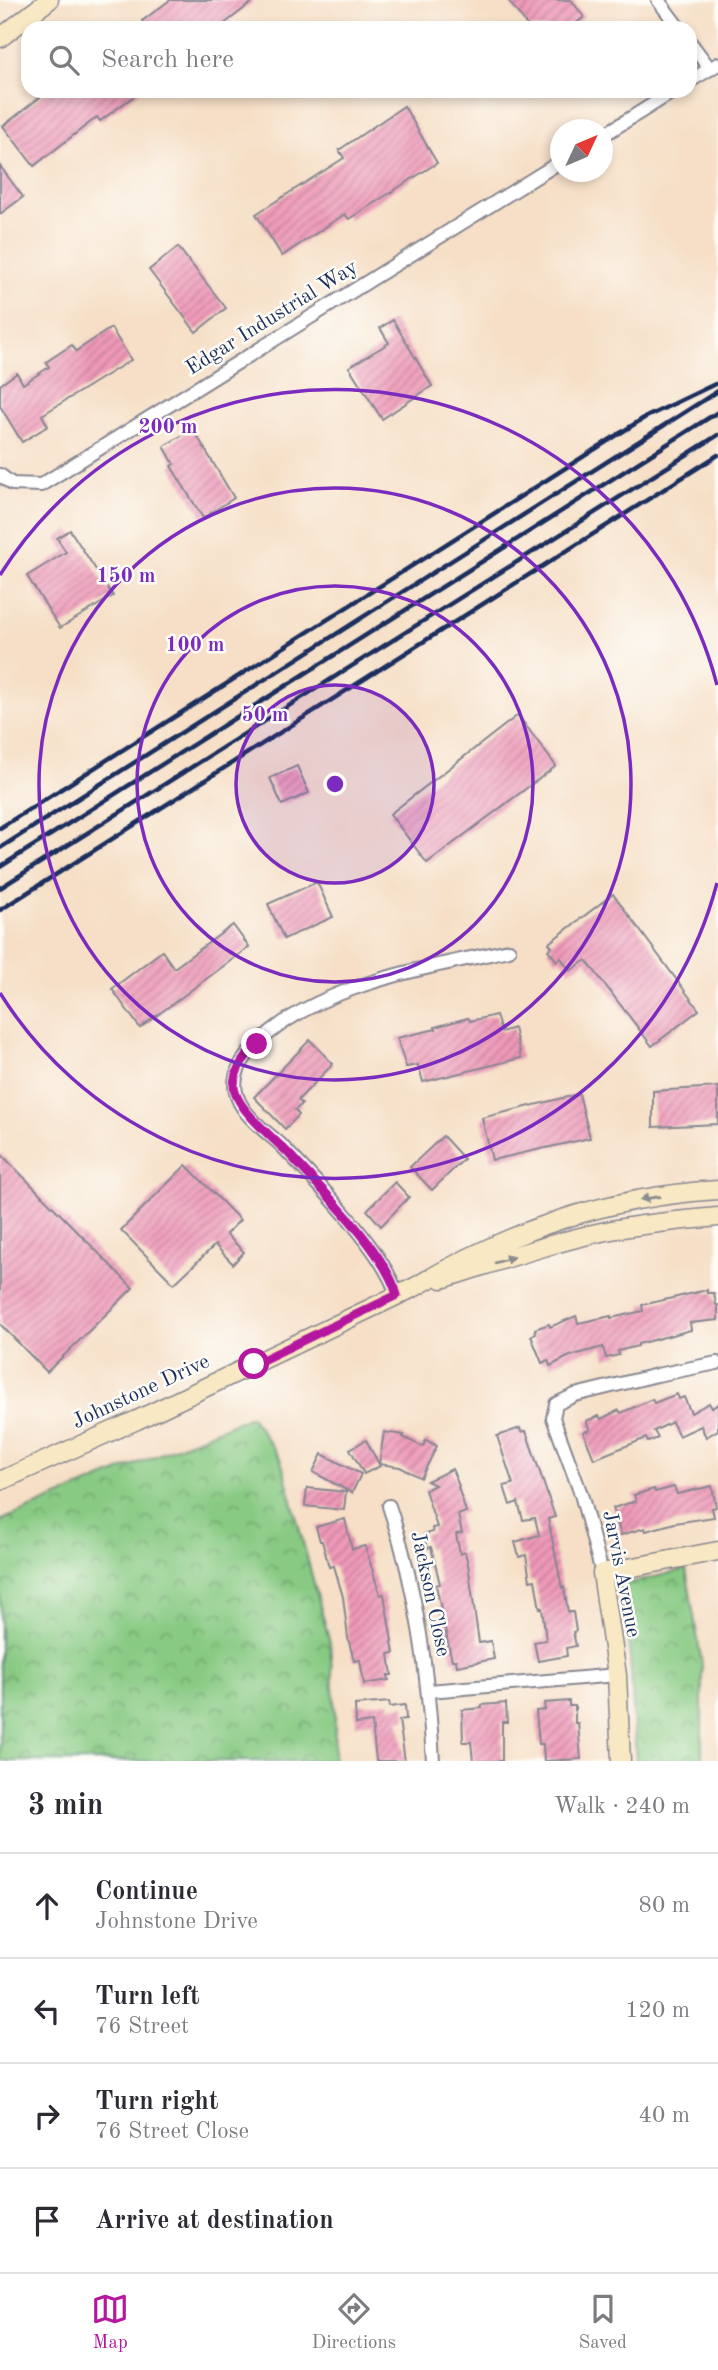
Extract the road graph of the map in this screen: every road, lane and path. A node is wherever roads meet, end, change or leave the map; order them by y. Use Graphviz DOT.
graph roads {
  1 [pos="49,0"];
  2 [pos="658,0"];
  3 [pos="22,21"];
  4 [pos="674,21"];
  5 [pos="21,22"];
  6 [pos="0,38"];
  7 [pos="697,49"];
  8 [pos="714,66"];
  9 [pos="697,77"];
  10 [pos="663,98"];
  11 [pos="613,130"];
  12 [pos="550,169"];
  13 [pos="0,475"];
  14 [pos="509,950"];
  15 [pos="718,1190"];
  16 [pos="718,1217"];
  17 [pos="415,1287"];
  18 [pos="397,1295"];
  19 [pos="718,1363"];
  20 [pos="0,1481"];
  21 [pos="389,1506"];
  22 [pos="718,1551"];
  23 [pos="601,1573"];
  24 [pos="617,1675"];
  25 [pos="429,1692"];
  26 [pos="433,1761"];
  27 [pos="621,1761"];
  1 -- 3 [label="main road"];
  2 -- 4 [label="street"];
  5 -- 6 [label="main road"];
  7 -- 8 [label="street"];
  8 -- 9 [label="street"];
  10 -- 11 [label="street"];
  12 -- 13 [label="street, Edgar Industrial Way"];
  14 -- 18 [label="street"];
  15 -- 17 [label="main road, Johnstone Drive, one-way"];
  17 -- 16 [label="main road, Johnstone Drive, one-way"];
  17 -- 18 [label="main road, Johnstone Drive"];
  18 -- 20 [label="main road, Johnstone Drive"];
  19 -- 23 [label="street, Jarvis Avenue"];
  21 -- 25 [label="street, Jackson Close"];
  22 -- 23 [label="main road"];
  23 -- 24 [label="main road, Jarvis Avenue"];
  24 -- 25 [label="street"];
  24 -- 27 [label="main road, Jarvis Avenue"];
  25 -- 26 [label="street, Jackson Close"];
}
